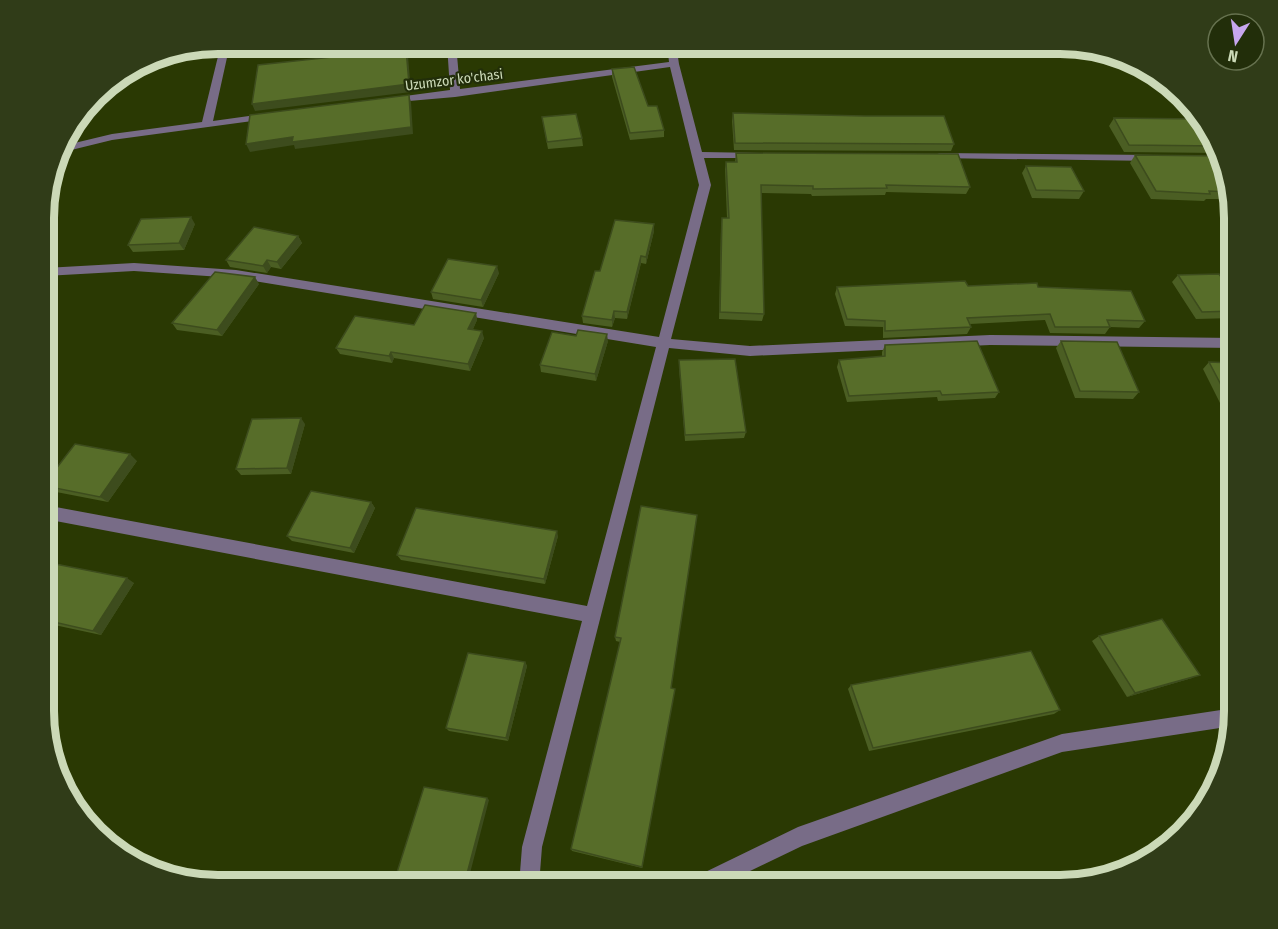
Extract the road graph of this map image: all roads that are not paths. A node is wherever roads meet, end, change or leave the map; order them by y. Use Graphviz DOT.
graph roads {
  1 [pos="223,54"];
  2 [pos="452,54"];
  3 [pos="673,54"];
  4 [pos="674,64"];
  5 [pos="455,94"];
  6 [pos="384,102"];
  7 [pos="278,115"];
  8 [pos="207,123"];
  9 [pos="70,148"];
  10 [pos="696,155"];
  11 [pos="767,155"];
  12 [pos="922,156"];
  13 [pos="1161,158"];
  14 [pos="54,271"];
  15 [pos="664,343"];
  16 [pos="1224,343"];
  17 [pos="54,514"];
  18 [pos="593,615"];
  19 [pos="1224,719"];
  20 [pos="530,875"];
  21 [pos="720,875"];
  1 -- 8 [label="street"];
  2 -- 5 [label="street"];
  3 -- 4 [label="street"];
  4 -- 5 [label="street, Uzumzor ko'chasi"];
  4 -- 10 [label="street"];
  5 -- 6 [label="street, Uzumzor ko'chasi"];
  7 -- 8 [label="street"];
  8 -- 9 [label="street"];
  10 -- 11 [label="street"];
  10 -- 15 [label="street"];
  12 -- 13 [label="street"];
  14 -- 15 [label="street"];
  15 -- 16 [label="street"];
  15 -- 18 [label="street"];
  17 -- 18 [label="street"];
  18 -- 20 [label="street"];
  19 -- 21 [label="street"];
}
